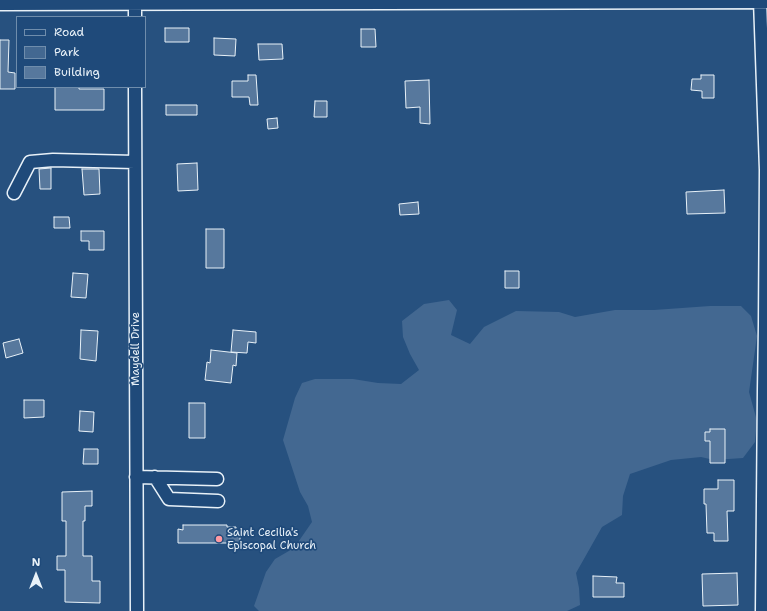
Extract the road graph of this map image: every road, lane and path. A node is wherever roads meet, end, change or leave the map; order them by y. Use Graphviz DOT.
graph roads {
  1 [pos="135,2"];
  2 [pos="297,2"];
  3 [pos="762,2"];
  4 [pos="0,4"];
  5 [pos="135,16"];
  6 [pos="135,88"];
  7 [pos="135,162"];
  8 [pos="14,193"];
  9 [pos="136,477"];
  10 [pos="155,477"];
  11 [pos="217,479"];
  12 [pos="218,502"];
  13 [pos="137,611"];
  14 [pos="762,611"];
  1 -- 2 [label="street"];
  1 -- 4 [label="street"];
  1 -- 5 [label="street"];
  2 -- 3 [label="street"];
  3 -- 14 [label="street"];
  6 -- 7 [label="street, Maydell Drive"];
  7 -- 8 [label="street"];
  7 -- 9 [label="street, Maydell Drive"];
  9 -- 10 [label="street"];
  9 -- 13 [label="street, Maydell Drive"];
  10 -- 11 [label="street"];
  10 -- 12 [label="street"];
}
